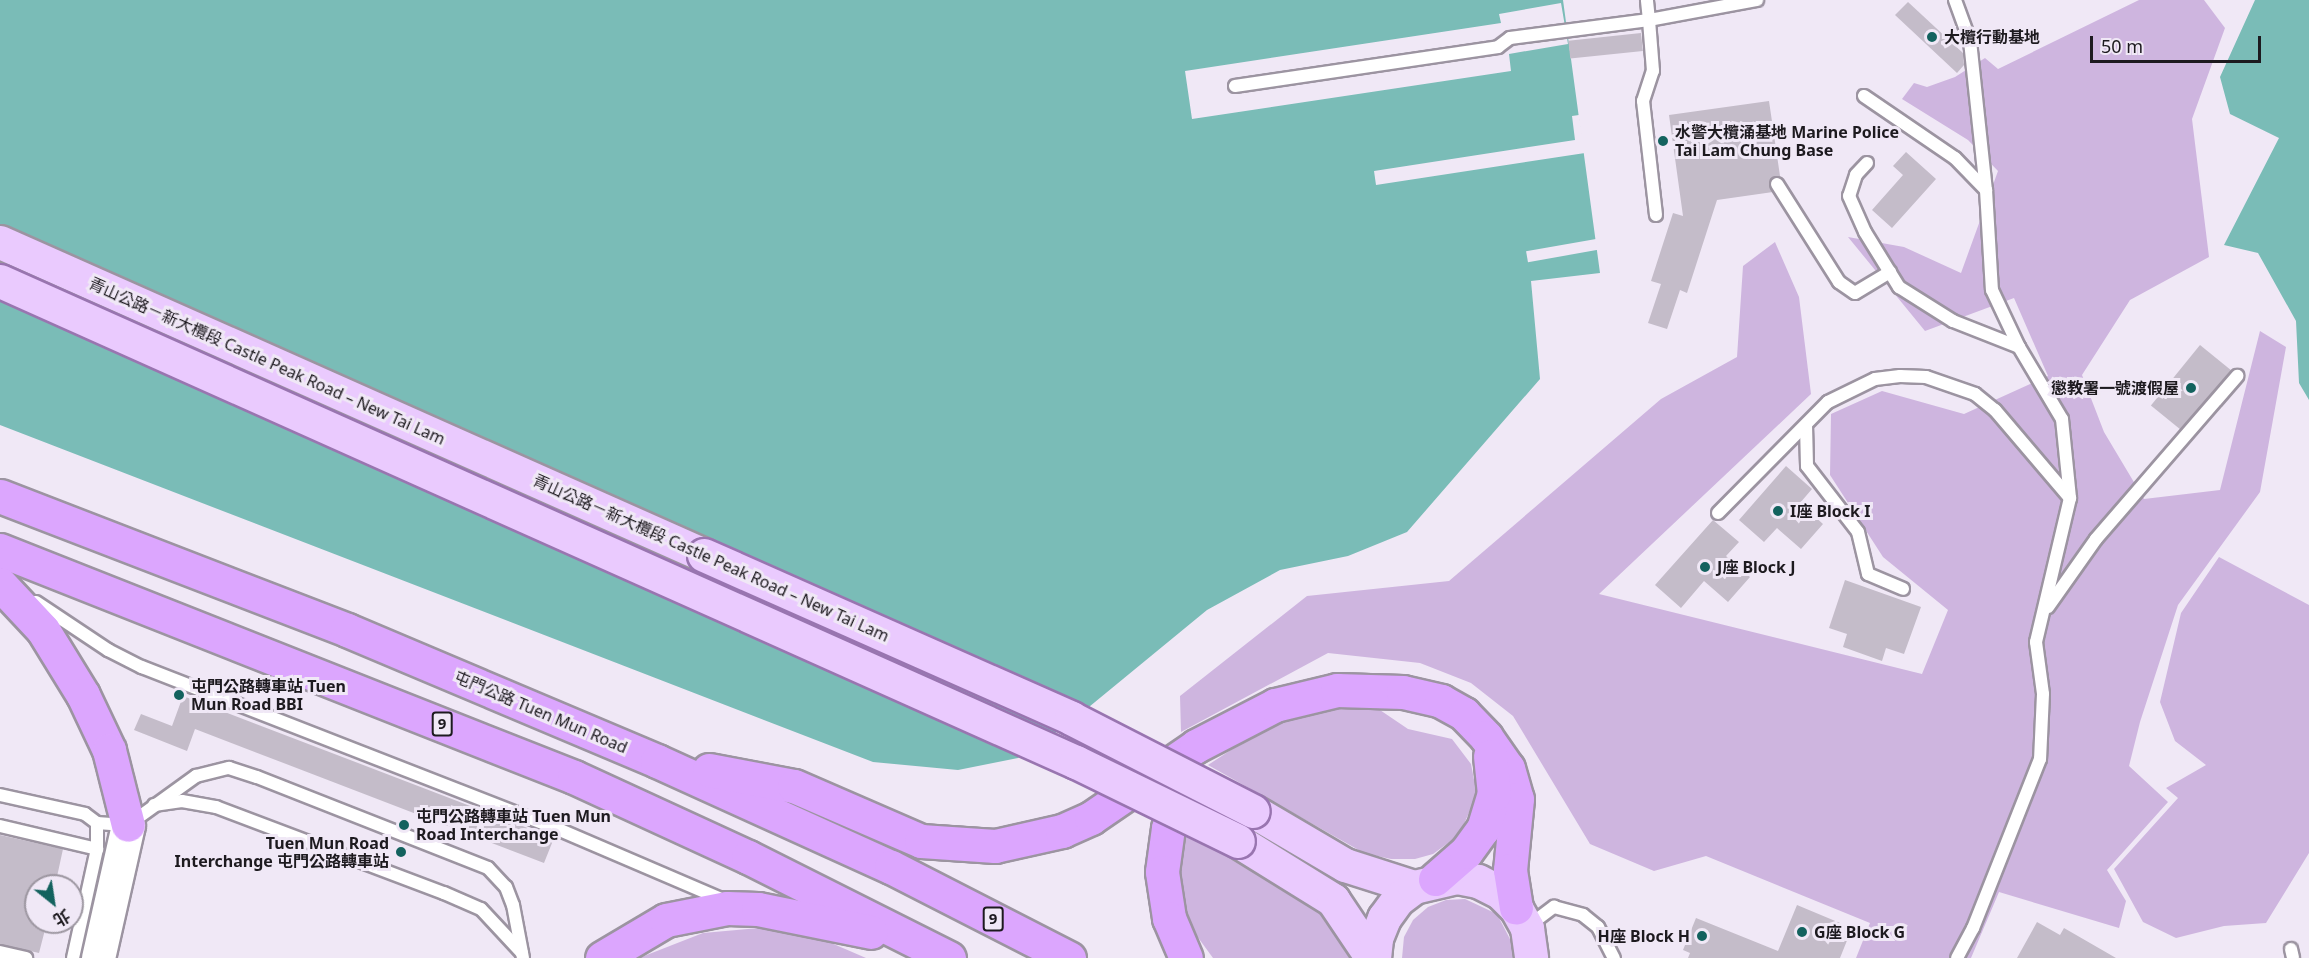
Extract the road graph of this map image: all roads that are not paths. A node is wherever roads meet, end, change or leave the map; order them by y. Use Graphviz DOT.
graph roads {
  1 [pos="1647,0"];
  2 [pos="1757,0"];
  3 [pos="1955,0"];
  4 [pos="1649,20"];
  5 [pos="1235,86"];
  6 [pos="1864,96"];
  7 [pos="1868,163"];
  8 [pos="1777,184"];
  9 [pos="1986,190"];
  10 [pos="1656,215"];
  11 [pos="0,242"];
  12 [pos="1890,272"];
  13 [pos="0,281"];
  14 [pos="2019,347"];
  15 [pos="2237,376"];
  16 [pos="1806,425"];
  17 [pos="0,496"];
  18 [pos="2070,498"];
  19 [pos="1718,513"];
  20 [pos="0,550"];
  21 [pos="0,578"];
  22 [pos="0,584"];
  23 [pos="1903,589"];
  24 [pos="2042,616"];
  25 [pos="1254,714"];
  26 [pos="1486,737"];
  27 [pos="657,760"];
  28 [pos="0,795"];
  29 [pos="125,818"];
  30 [pos="0,826"];
  31 [pos="97,849"];
  32 [pos="1425,883"];
  33 [pos="758,909"];
  34 [pos="1525,931"];
  35 [pos="0,952"];
  36 [pos="936,952"];
  37 [pos="522,956"];
  38 [pos="26,958"];
  39 [pos="73,958"];
  40 [pos="98,958"];
  41 [pos="602,958"];
  42 [pos="1069,958"];
  43 [pos="1186,958"];
  44 [pos="1373,958"];
  45 [pos="1614,958"];
  46 [pos="1957,958"];
  1 -- 4 [label="lane"];
  2 -- 4 [label="lane"];
  3 -- 9 [label="lane"];
  4 -- 5 [label="lane"];
  4 -- 10 [label="lane"];
  6 -- 9 [label="lane"];
  7 -- 12 [label="lane"];
  8 -- 12 [label="lane"];
  9 -- 14 [label="lane"];
  11 -- 32 [label="main road, 青山公路－新大欖段 Castle Peak Road – New Tai Lam, bridge"];
  12 -- 14 [label="lane"];
  13 -- 44 [label="main road, bridge"];
  14 -- 18 [label="lane"];
  15 -- 24 [label="lane"];
  16 -- 18 [label="lane"];
  16 -- 19 [label="lane"];
  16 -- 23 [label="lane"];
  17 -- 27 [label="highway, 屯門公路 Tuen Mun Road / 9"];
  18 -- 24 [label="lane"];
  20 -- 36 [label="highway, 9"];
  21 -- 33 [label="lane"];
  22 -- 29 [label="highway"];
  24 -- 46 [label="lane"];
  25 -- 26 [label="highway"];
  25 -- 27 [label="highway"];
  25 -- 43 [label="highway"];
  26 -- 32 [label="highway"];
  26 -- 34 [label="highway"];
  27 -- 42 [label="highway, 屯門公路 Tuen Mun Road / 9"];
  28 -- 29 [label="lane"];
  29 -- 31 [label="lane"];
  29 -- 37 [label="lane"];
  29 -- 37 [label="lane"];
  29 -- 40 [label="main road"];
  30 -- 31 [label="lane"];
  31 -- 39 [label="lane"];
  32 -- 34 [label="main road, 青山公路－新大欖段 Castle Peak Road – New Tai Lam"];
  32 -- 44 [label="main road"];
  33 -- 36 [label="highway"];
  33 -- 41 [label="highway"];
  34 -- 45 [label="lane"];
  35 -- 38 [label="lane"];
}
